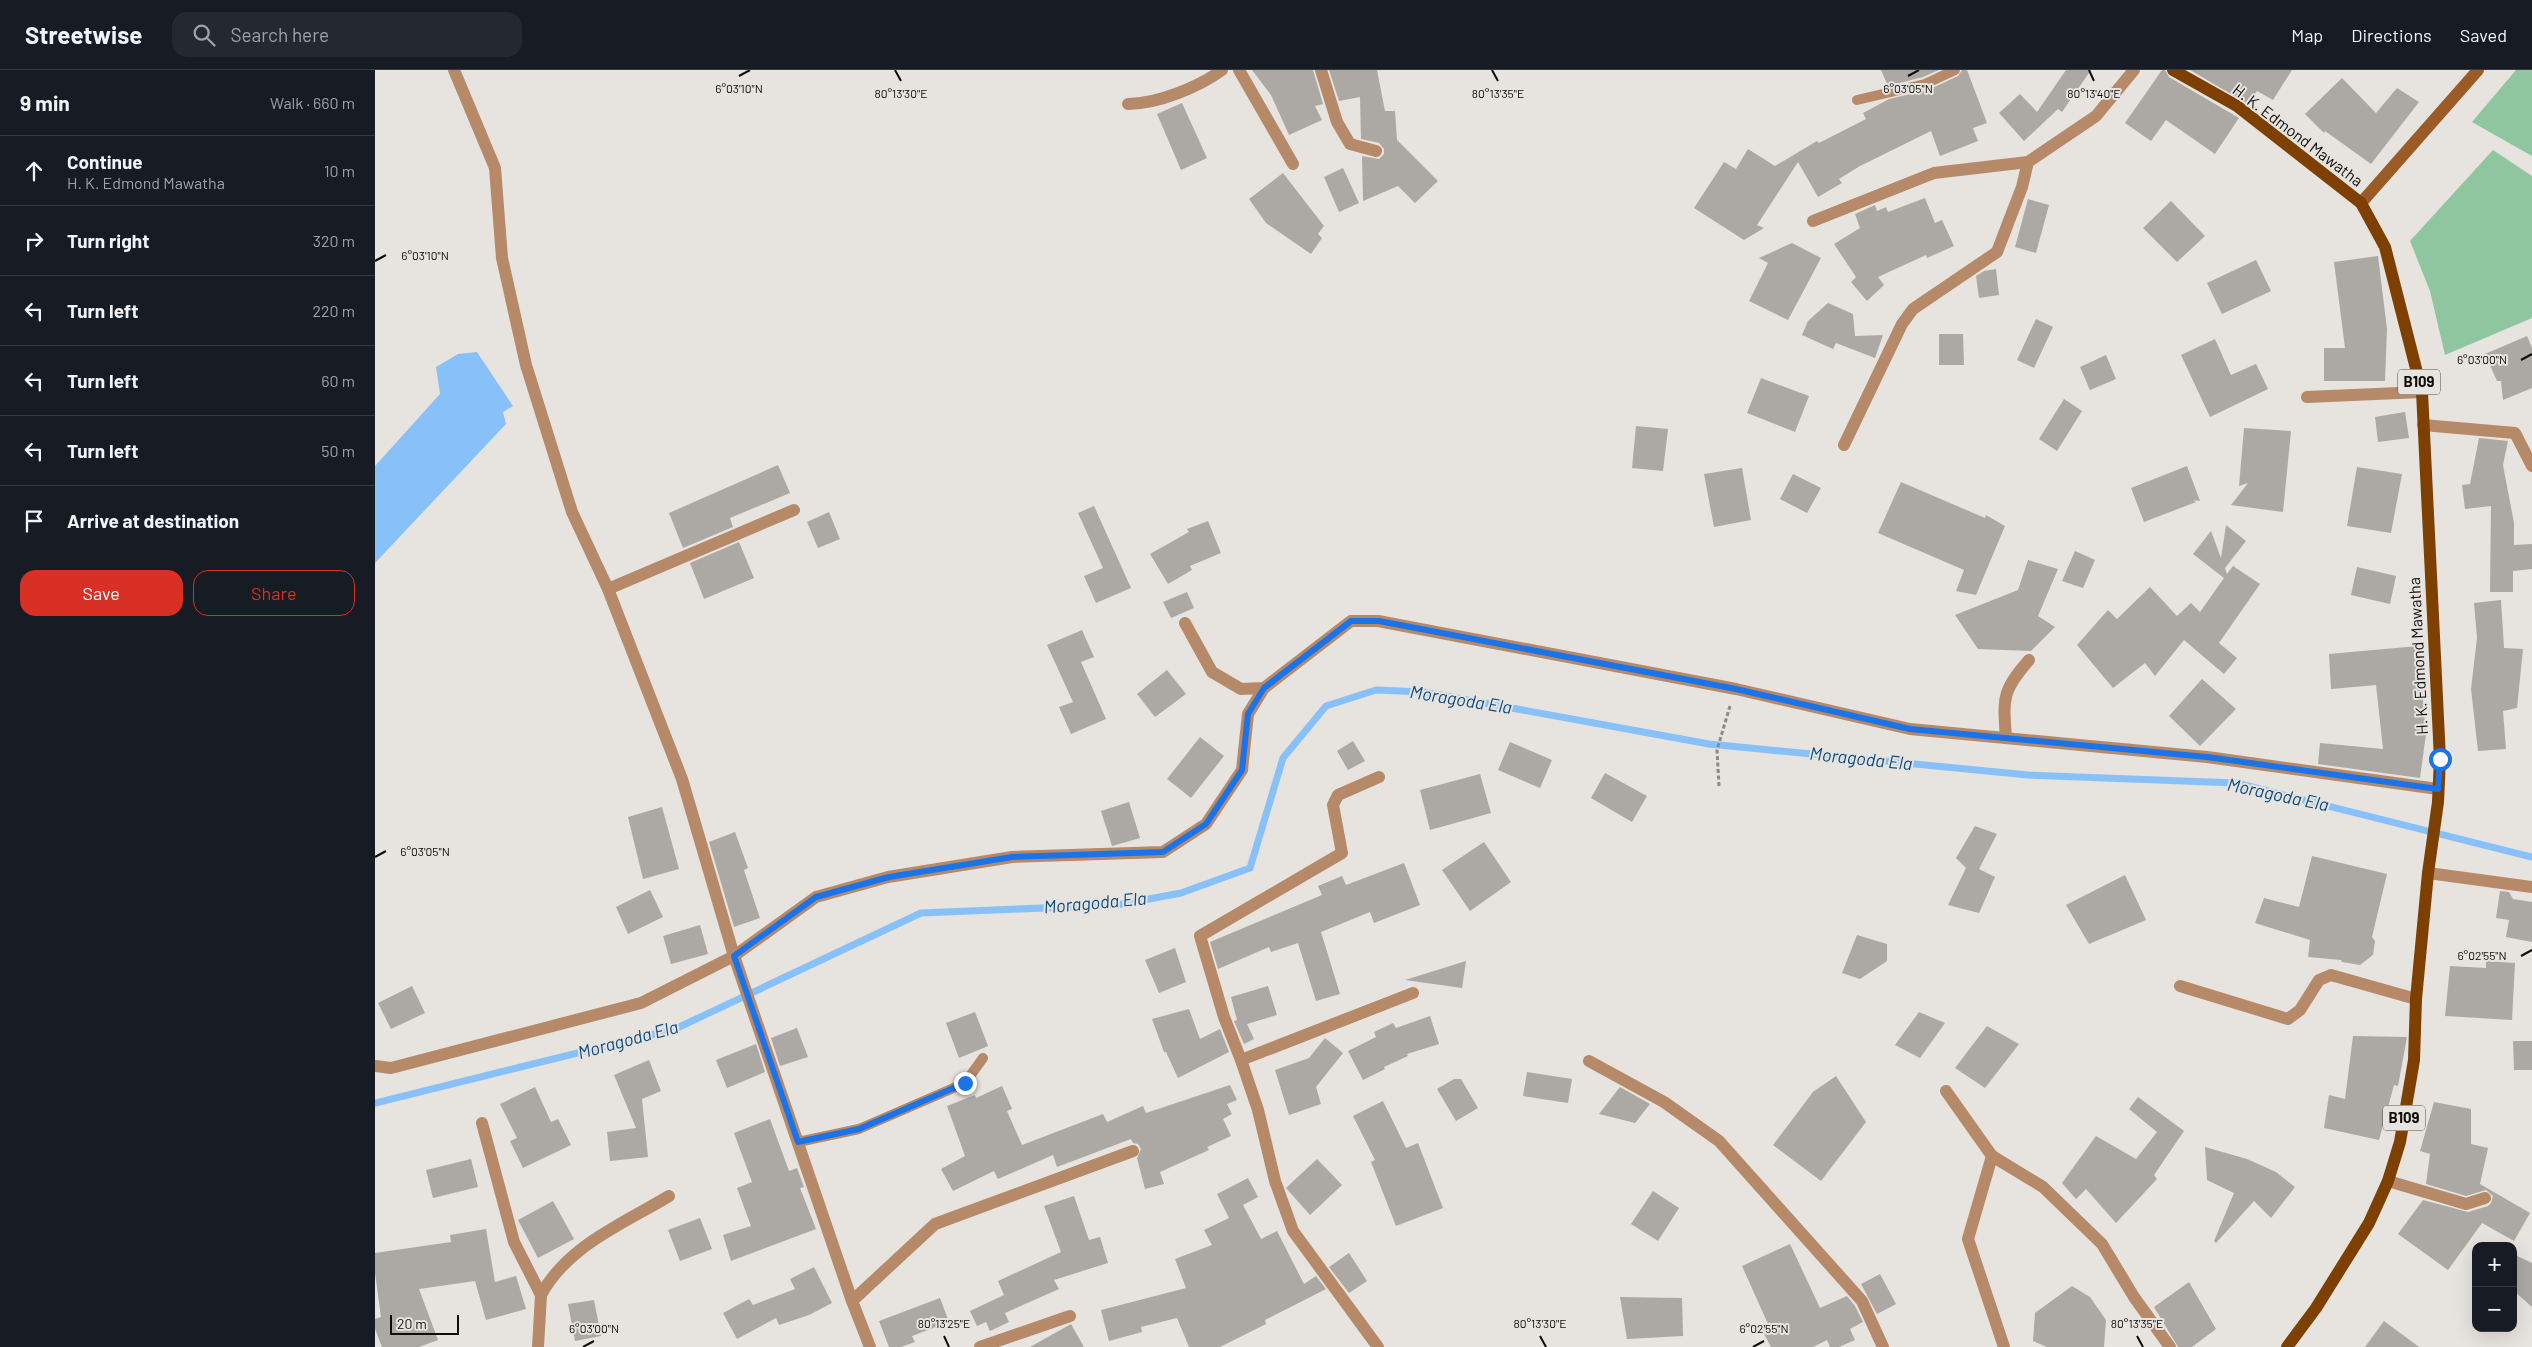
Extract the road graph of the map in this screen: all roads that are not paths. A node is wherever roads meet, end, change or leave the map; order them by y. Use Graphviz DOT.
graph roads {
  1 [pos="454,70"];
  2 [pos="1222,70"];
  3 [pos="1239,70"];
  4 [pos="1321,70"];
  5 [pos="1955,70"];
  6 [pos="2134,70"];
  7 [pos="2173,70"];
  8 [pos="2478,70"];
  9 [pos="1857,100"];
  10 [pos="1129,104"];
  11 [pos="1376,151"];
  12 [pos="2028,162"];
  13 [pos="1293,164"];
  14 [pos="2361,203"];
  15 [pos="1813,221"];
  16 [pos="2422,392"];
  17 [pos="2307,397"];
  18 [pos="2423,425"];
  19 [pos="1844,445"];
  20 [pos="2532,466"];
  21 [pos="794,510"];
  22 [pos="608,589"];
  23 [pos="1185,623"];
  24 [pos="2029,660"];
  25 [pos="1264,688"];
  26 [pos="2007,738"];
  27 [pos="1379,777"];
  28 [pos="2438,789"];
  29 [pos="2428,874"];
  30 [pos="2532,886"];
  31 [pos="734,956"];
  32 [pos="2180,986"];
  33 [pos="1413,993"];
  34 [pos="2416,999"];
  35 [pos="983,1058"];
  36 [pos="1241,1060"];
  37 [pos="1589,1061"];
  38 [pos="375,1066"];
  39 [pos="1946,1091"];
  40 [pos="481,1123"];
  41 [pos="798,1142"];
  42 [pos="1133,1151"];
  43 [pos="1992,1156"];
  44 [pos="2388,1181"];
  45 [pos="669,1196"];
  46 [pos="2485,1198"];
  47 [pos="541,1295"];
  48 [pos="853,1301"];
  49 [pos="1070,1316"];
  50 [pos="2001,1346"];
  51 [pos="538,1347"];
  52 [pos="870,1347"];
  53 [pos="980,1347"];
  54 [pos="1378,1347"];
  55 [pos="1883,1347"];
  56 [pos="2170,1347"];
  57 [pos="2287,1347"];
  1 -- 22 [label="street"];
  2 -- 10 [label="street"];
  3 -- 13 [label="street"];
  4 -- 11 [label="street"];
  5 -- 9 [label="lane"];
  6 -- 12 [label="street"];
  7 -- 14 [label="main road, H. K. Edmond Mawatha / B109"];
  8 -- 14 [label="main road"];
  12 -- 15 [label="street"];
  12 -- 19 [label="street"];
  14 -- 16 [label="main road, H. K. Edmond Mawatha / B109"];
  16 -- 17 [label="street"];
  16 -- 18 [label="main road, H. K. Edmond Mawatha / B109"];
  18 -- 20 [label="street"];
  18 -- 28 [label="main road, H. K. Edmond Mawatha / B109"];
  21 -- 22 [label="street"];
  22 -- 31 [label="street"];
  23 -- 25 [label="street"];
  24 -- 26 [label="street"];
  25 -- 26 [label="street"];
  25 -- 31 [label="street"];
  26 -- 28 [label="street"];
  27 -- 36 [label="street"];
  28 -- 29 [label="main road, H. K. Edmond Mawatha / B109"];
  29 -- 30 [label="street"];
  29 -- 34 [label="main road, H. K. Edmond Mawatha / B109"];
  31 -- 38 [label="street"];
  31 -- 41 [label="street"];
  32 -- 34 [label="street"];
  33 -- 36 [label="street"];
  34 -- 44 [label="main road, H. K. Edmond Mawatha / B109"];
  35 -- 41 [label="lane"];
  36 -- 54 [label="street"];
  37 -- 55 [label="street"];
  39 -- 43 [label="street"];
  40 -- 47 [label="street"];
  41 -- 48 [label="street"];
  42 -- 48 [label="street"];
  43 -- 50 [label="street"];
  43 -- 56 [label="street"];
  44 -- 46 [label="street"];
  44 -- 57 [label="main road, H. K. Edmond Mawatha / B109"];
  45 -- 47 [label="street"];
  47 -- 51 [label="street"];
  48 -- 52 [label="street"];
  49 -- 53 [label="street"];
}
